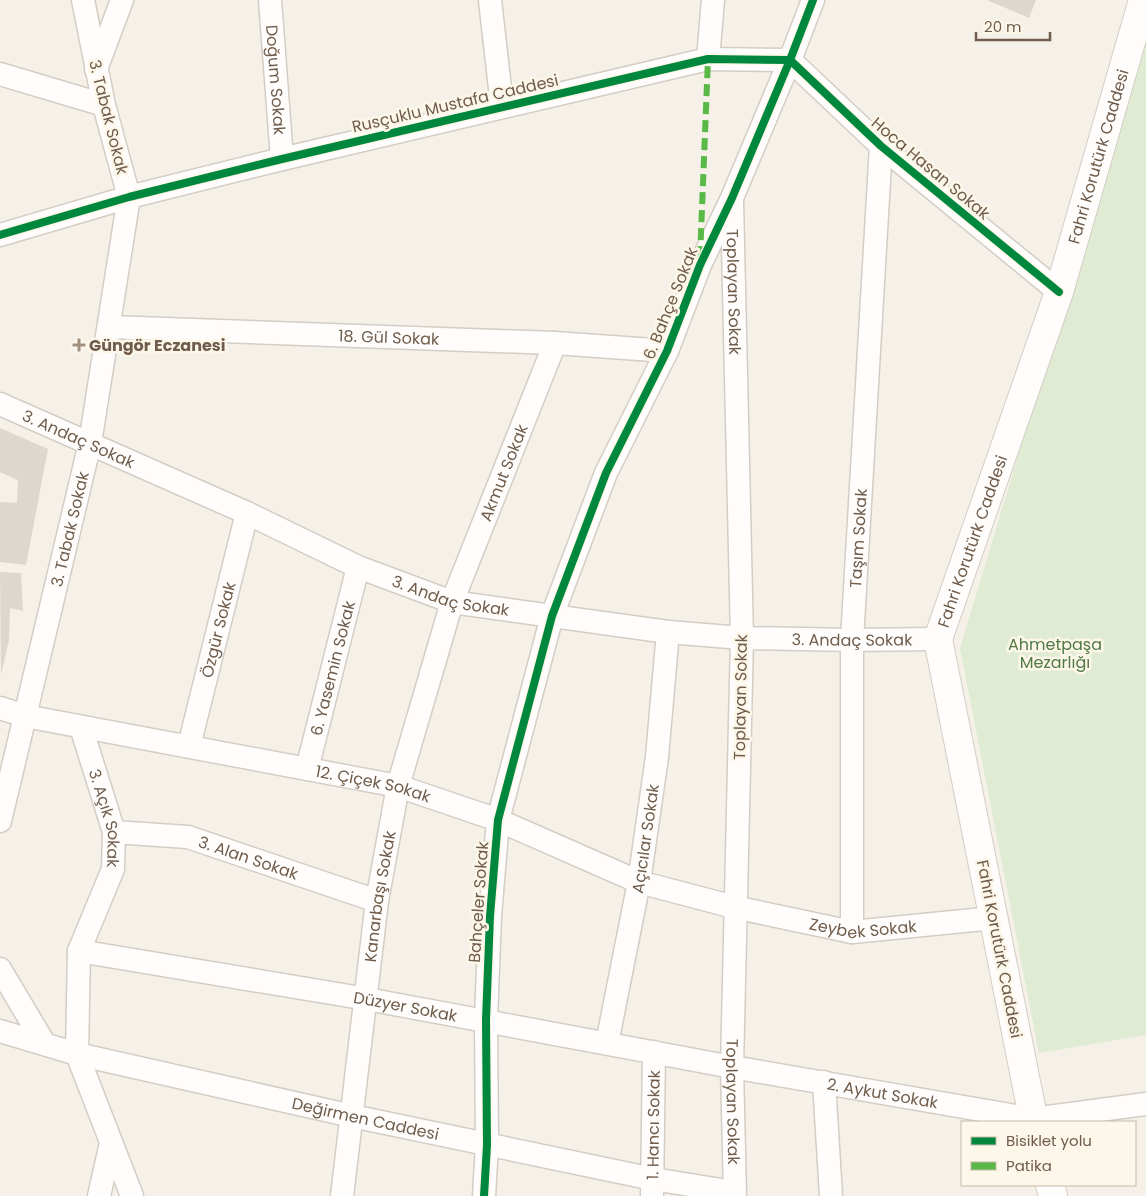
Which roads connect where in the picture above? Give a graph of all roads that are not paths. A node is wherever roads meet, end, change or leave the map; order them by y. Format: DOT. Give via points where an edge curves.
graph roads {
  1 [pos="83,0"];
  2 [pos="122,0"];
  3 [pos="270,0"];
  4 [pos="490,0"];
  5 [pos="713,0"];
  6 [pos="812,0"];
  7 [pos="1143,0"];
  8 [pos="708,59"];
  9 [pos="790,60"];
  10 [pos="96,70"];
  11 [pos="0,74"];
  12 [pos="104,105"];
  13 [pos="502,106"];
  14 [pos="881,146"];
  15 [pos="282,159"];
  16 [pos="129,197"];
  17 [pos="732,198"];
  18 [pos="0,235"];
  19 [pos="1059,292"];
  20 [pos="109,327"];
  21 [pos="556,343"];
  22 [pos="668,351"];
  23 [pos="0,404"];
  24 [pos="90,443"];
  25 [pos="247,513"];
  26 [pos="358,567"];
  27 [pos="452,602"];
  28 [pos="552,616"];
  29 [pos="668,632"];
  30 [pos="742,638"];
  31 [pos="938,639"];
  32 [pos="852,640"];
  33 [pos="0,708"];
  34 [pos="25,716"];
  35 [pos="82,727"];
  36 [pos="189,746"];
  37 [pos="307,769"];
  38 [pos="398,786"];
  39 [pos="498,820"];
  40 [pos="0,821"];
  41 [pos="114,832"];
  42 [pos="639,882"];
  43 [pos="377,901"];
  44 [pos="734,907"];
  45 [pos="994,918"];
  46 [pos="852,932"];
  47 [pos="79,951"];
  48 [pos="0,970"];
  49 [pos="367,999"];
  50 [pos="486,1020"];
  51 [pos="0,1031"];
  52 [pos="44,1043"];
  53 [pos="607,1044"];
  54 [pos="654,1052"];
  55 [pos="77,1054"];
  56 [pos="732,1067"];
  57 [pos="824,1082"];
  58 [pos="1146,1104"];
  59 [pos="352,1116"];
  60 [pos="1034,1121"];
  61 [pos="111,1143"];
  62 [pos="487,1145"];
  63 [pos="653,1188"];
  64 [pos="734,1194"];
  65 [pos="99,1196"];
  66 [pos="132,1196"];
  67 [pos="342,1196"];
  68 [pos="484,1196"];
  69 [pos="831,1196"];
  1 -- 10 [label="street, 3. Tabak Sokak"];
  2 -- 10 [label="street"];
  3 -- 15 [label="street, Doğum Sokak"];
  4 -- 13 [label="street"];
  5 -- 8 [label="street"];
  6 -- 9 [label="street, 6. Bahçe Sokak"];
  7 -- 19 [label="street, Fahri Korutürk Caddesi"];
  8 -- 9 [label="street, Rusçuklu Mustafa Caddesi"];
  8 -- 13 [label="street, Rusçuklu Mustafa Caddesi"];
  9 -- 14 [label="street, Hoca Hasan Sokak"];
  9 -- 17 [label="street, 6. Bahçe Sokak"];
  10 -- 12 [label="street, 3. Tabak Sokak"];
  11 -- 12 [label="street"];
  12 -- 16 [label="street, 3. Tabak Sokak"];
  13 -- 15 [label="street, Rusçuklu Mustafa Caddesi"];
  14 -- 19 [label="street, Hoca Hasan Sokak"];
  14 -- 32 [label="street, Taşım Sokak"];
  15 -- 16 [label="street, Rusçuklu Mustafa Caddesi"];
  16 -- 18 [label="street, Rusçuklu Mustafa Caddesi"];
  16 -- 20 [label="street, 3. Tabak Sokak"];
  17 -- 22 [label="street, 6. Bahçe Sokak" via="700,265"];
  17 -- 30 [label="street, Toplayan Sokak"];
  19 -- 31 [label="street, Fahri Korutürk Caddesi"];
  20 -- 21 [label="street, 18. Gül Sokak"];
  20 -- 24 [label="street, 3. Tabak Sokak"];
  21 -- 22 [label="street, 18. Gül Sokak"];
  21 -- 27 [label="street, Akmut Sokak"];
  22 -- 28 [label="street, 6. Bahçe Sokak" via="606,473"];
  23 -- 24 [label="street, 3. Andaç Sokak"];
  24 -- 25 [label="street, 3. Andaç Sokak"];
  24 -- 34 [label="street, 3. Tabak Sokak"];
  25 -- 26 [label="street, 3. Andaç Sokak"];
  25 -- 36 [label="street, Özgür Sokak"];
  26 -- 27 [label="street, 3. Andaç Sokak"];
  26 -- 37 [label="street, 6. Yasemin Sokak"];
  27 -- 28 [label="street, 3. Andaç Sokak"];
  27 -- 38 [label="street, Kanarbaşı Sokak"];
  28 -- 29 [label="street, 3. Andaç Sokak"];
  28 -- 39 [label="street, Bahçeler Sokak"];
  29 -- 30 [label="street, 3. Andaç Sokak"];
  29 -- 42 [label="street, Açıcılar Sokak" via="657,757"];
  30 -- 32 [label="street, 3. Andaç Sokak"];
  30 -- 44 [label="street, Toplayan Sokak"];
  31 -- 32 [label="street, 3. Andaç Sokak"];
  31 -- 45 [label="street, Fahri Korutürk Caddesi"];
  32 -- 46 [label="street, Taşım Sokak"];
  33 -- 34 [label="street, 12. Çiçek Sokak"];
  34 -- 35 [label="street, 12. Çiçek Sokak"];
  34 -- 40 [label="street, 3. Tabak Sokak"];
  35 -- 36 [label="street, 12. Çiçek Sokak"];
  35 -- 41 [label="street, 3. Açık Sokak"];
  36 -- 37 [label="street, 12. Çiçek Sokak"];
  37 -- 38 [label="street, 12. Çiçek Sokak"];
  38 -- 39 [label="street, 12. Çiçek Sokak"];
  38 -- 43 [label="street, Kanarbaşı Sokak"];
  39 -- 42 [label="street, 12. Çiçek Sokak"];
  39 -- 50 [label="street, Bahçeler Sokak"];
  41 -- 43 [label="street, 3. Alan Sokak" via="188,837"];
  41 -- 47 [label="street, 3. Açık Sokak" via="113,869"];
  42 -- 44 [label="street, 12. Çiçek Sokak"];
  42 -- 53 [label="street, Açıcılar Sokak"];
  43 -- 49 [label="street, Kanarbaşı Sokak"];
  44 -- 46 [label="street, Zeybek Sokak"];
  44 -- 56 [label="street, Toplayan Sokak"];
  45 -- 46 [label="street, Zeybek Sokak"];
  45 -- 60 [label="street, Fahri Korutürk Caddesi"];
  47 -- 49 [label="street, Düzyer Sokak"];
  47 -- 55 [label="street, 3. Açık Sokak"];
  48 -- 52 [label="street"];
  49 -- 50 [label="street, Düzyer Sokak"];
  49 -- 59 [label="street, Kanarbaşı Sokak"];
  50 -- 53 [label="street, Düzyer Sokak"];
  50 -- 62 [label="street, Bahçeler Sokak"];
  51 -- 52 [label="street, Değirmen Caddesi"];
  52 -- 55 [label="street, Değirmen Caddesi"];
  53 -- 54 [label="street, Düzyer Sokak"];
  54 -- 56 [label="street, Düzyer Sokak"];
  54 -- 63 [label="street, 1. Hancı Sokak"];
  55 -- 59 [label="street, Değirmen Caddesi"];
  55 -- 61 [label="street"];
  56 -- 57 [label="street, 2. Aykut Sokak"];
  56 -- 64 [label="street, Toplayan Sokak"];
  57 -- 60 [label="street, 2. Aykut Sokak"];
  57 -- 69 [label="street"];
  58 -- 60 [label="street, 2. Aykut Sokak"];
  59 -- 62 [label="street, Değirmen Caddesi"];
  59 -- 67 [label="street, Kanarbaşı Sokak"];
  61 -- 65 [label="street"];
  61 -- 66 [label="street"];
  62 -- 63 [label="street, Değirmen Caddesi"];
  62 -- 68 [label="street, Bahçeler Sokak"];
  63 -- 64 [label="street, Değirmen Caddesi"];
}
